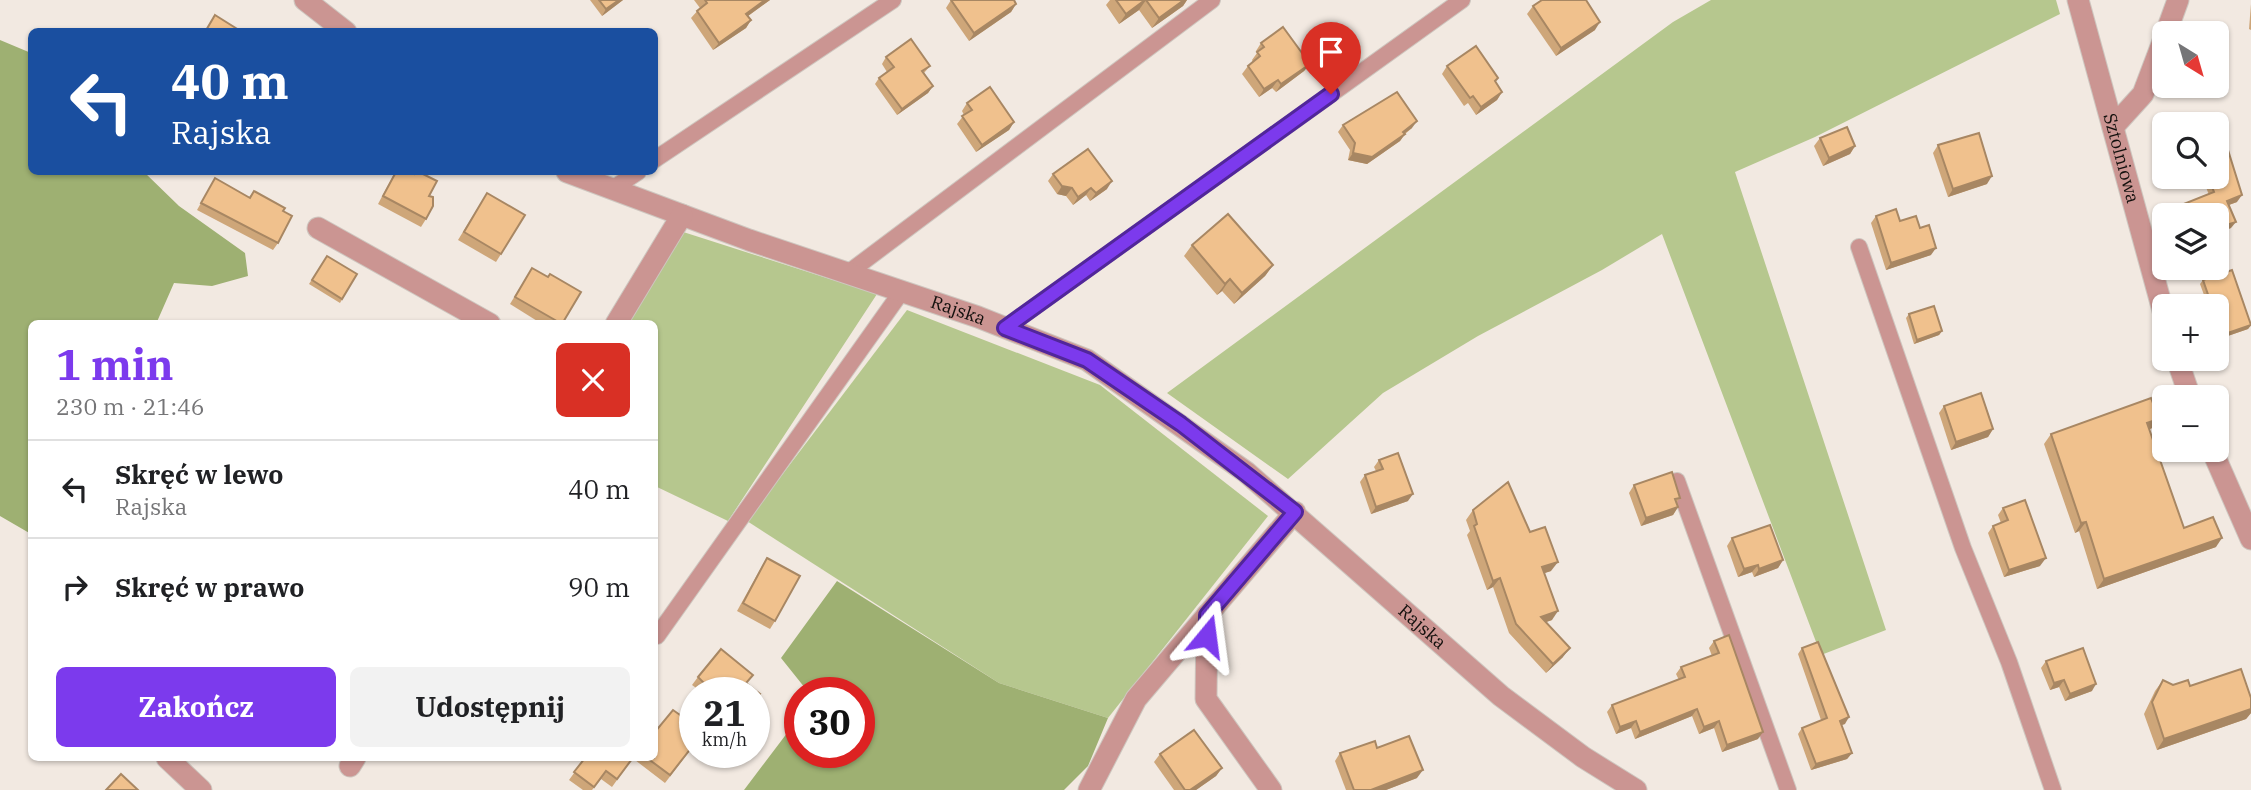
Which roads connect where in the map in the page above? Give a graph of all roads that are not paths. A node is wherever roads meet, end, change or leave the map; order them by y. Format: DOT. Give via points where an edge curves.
graph roads {
  1 [pos="304,0"];
  2 [pos="893,0"];
  3 [pos="1212,0"];
  4 [pos="1462,0"];
  5 [pos="2078,0"];
  6 [pos="2178,0"];
  7 [pos="2170,21"];
  8 [pos="341,28"];
  9 [pos="2152,70"];
  10 [pos="2113,127"];
  11 [pos="658,157"];
  12 [pos="574,175"];
  13 [pos="633,175"];
  14 [pos="612,189"];
  15 [pos="682,215"];
  16 [pos="318,228"];
  17 [pos="1858,247"];
  18 [pos="848,273"];
  19 [pos="902,291"];
  20 [pos="2158,294"];
  21 [pos="483,320"];
  22 [pos="618,320"];
  23 [pos="1005,328"];
  24 [pos="2217,462"];
  25 [pos="1677,481"];
  26 [pos="1295,512"];
  27 [pos="2251,540"];
  28 [pos="1207,615"];
  29 [pos="658,635"];
  30 [pos="170,761"];
  31 [pos="201,790"];
  32 [pos="1089,790"];
  33 [pos="1270,790"];
  34 [pos="1636,790"];
  35 [pos="1788,790"];
  36 [pos="2053,790"];
  1 -- 8 [label="street"];
  2 -- 11 [label="lane"];
  3 -- 18 [label="lane"];
  4 -- 23 [label="lane"];
  5 -- 10 [label="street, Sztolniowa"];
  6 -- 7 [label="street"];
  9 -- 10 [label="street" via="2143,94"];
  10 -- 20 [label="street, Sztolniowa"];
  12 -- 14 [label="street, Rajska"];
  13 -- 14 [label="lane"];
  14 -- 15 [label="street, Rajska"];
  15 -- 18 [label="street, Rajska"];
  15 -- 22 [label="street"];
  16 -- 21 [label="street"];
  17 -- 36 [label="lane"];
  18 -- 19 [label="street, Rajska"];
  19 -- 23 [label="street, Rajska"];
  19 -- 29 [label="lane"];
  23 -- 26 [label="street, Rajska" via="1087,360 1181,424"];
  24 -- 27 [label="street"];
  25 -- 35 [label="lane"];
  26 -- 28 [label="street"];
  26 -- 34 [label="street, Rajska" via="1501,696"];
  28 -- 32 [label="street" via="1136,699"];
  28 -- 33 [label="street" via="1206,699"];
  30 -- 31 [label="street"];
}
